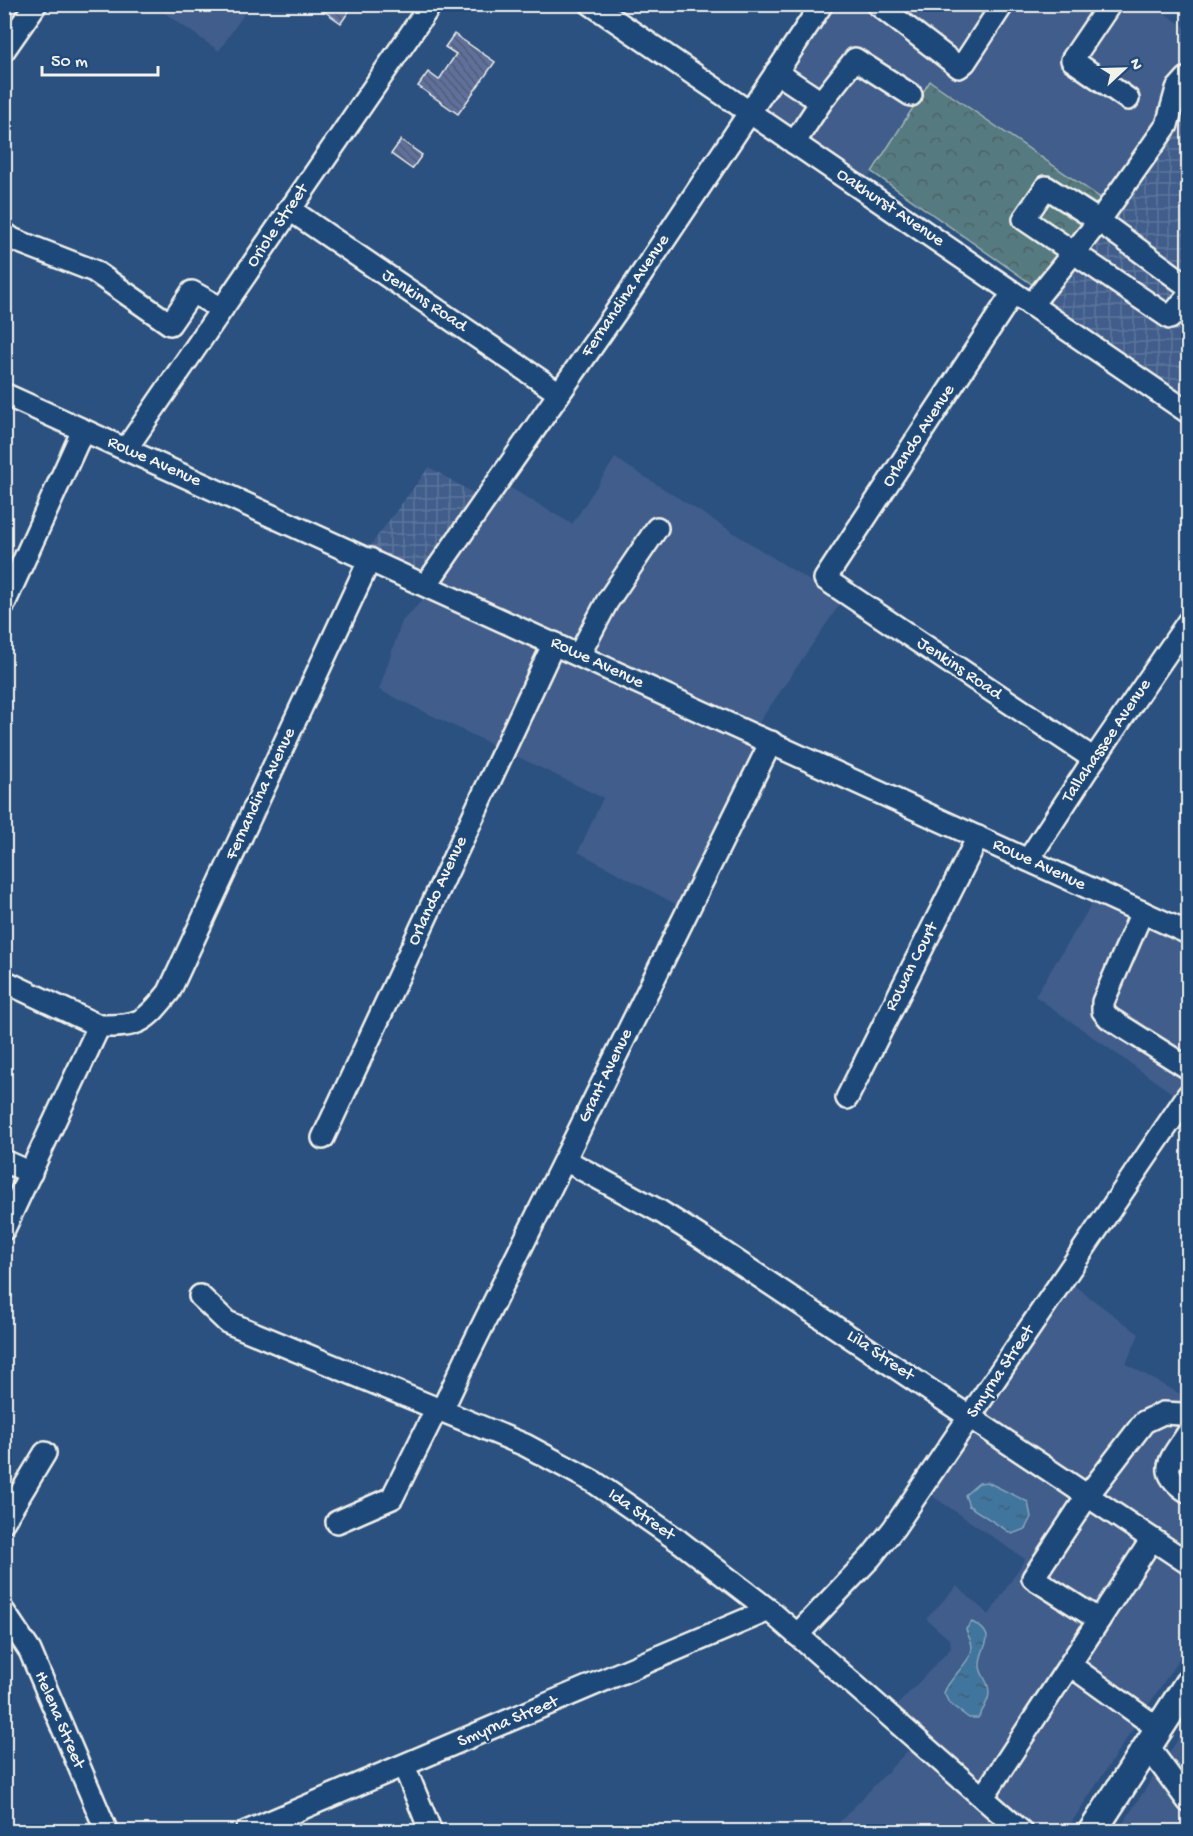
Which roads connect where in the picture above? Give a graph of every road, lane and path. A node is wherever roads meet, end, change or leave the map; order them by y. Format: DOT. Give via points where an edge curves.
graph roads {
  1 [pos="36,4"];
  2 [pos="430,4"];
  3 [pos="591,4"];
  4 [pos="822,4"];
  5 [pos="877,4"];
  6 [pos="1003,4"];
  7 [pos="1110,4"];
  8 [pos="4,50"];
  9 [pos="776,72"];
  10 [pos="1188,78"];
  11 [pos="911,95"];
  12 [pos="1128,99"];
  13 [pos="820,102"];
  14 [pos="748,112"];
  15 [pos="794,143"];
  16 [pos="290,209"];
  17 [pos="1099,221"];
  18 [pos="9,241"];
  19 [pos="1074,252"];
  20 [pos="1188,286"];
  21 [pos="1013,293"];
  22 [pos="1188,296"];
  23 [pos="1031,305"];
  24 [pos="222,309"];
  25 [pos="559,393"];
  26 [pos="4,394"];
  27 [pos="1188,412"];
  28 [pos="83,430"];
  29 [pos="126,449"];
  30 [pos="657,528"];
  31 [pos="370,559"];
  32 [pos="825,579"];
  33 [pos="426,585"];
  34 [pos="4,604"];
  35 [pos="1188,622"];
  36 [pos="554,643"];
  37 [pos="579,655"];
  38 [pos="771,742"];
  39 [pos="1094,759"];
  40 [pos="978,837"];
  41 [pos="1028,861"];
  42 [pos="1142,912"];
  43 [pos="1188,933"];
  44 [pos="4,981"];
  45 [pos="99,1026"];
  46 [pos="1188,1068"];
  47 [pos="1188,1095"];
  48 [pos="847,1098"];
  49 [pos="322,1138"];
  50 [pos="565,1160"];
  51 [pos="4,1161"];
  52 [pos="31,1173"];
  53 [pos="4,1229"];
  54 [pos="200,1296"];
  55 [pos="440,1409"];
  56 [pos="970,1416"];
  57 [pos="1188,1419"];
  58 [pos="1188,1433"];
  59 [pos="45,1453"];
  60 [pos="1188,1492"];
  61 [pos="1088,1495"];
  62 [pos="4,1521"];
  63 [pos="337,1522"];
  64 [pos="1152,1539"];
  65 [pos="1188,1563"];
  66 [pos="769,1610"];
  67 [pos="4,1612"];
  68 [pos="1099,1620"];
  69 [pos="797,1635"];
  70 [pos="1070,1665"];
  71 [pos="1187,1688"];
  72 [pos="1153,1738"];
  73 [pos="404,1766"];
  74 [pos="983,1797"];
  75 [pos="1188,1801"];
  76 [pos="107,1832"];
  77 [pos="246,1832"];
  78 [pos="431,1832"];
  79 [pos="1022,1832"];
  80 [pos="1092,1832"];
  1 -- 8 [label="street"];
  2 -- 16 [label="street, Oriole Street"];
  3 -- 14 [label="street, Oakhurst Avenue"];
  4 -- 9 [label="street, Fernandina Avenue"];
  5 -- 6 [label="street" via="960,67"];
  7 -- 12 [label="street" via="1072,60"];
  9 -- 13 [label="street"];
  9 -- 14 [label="street, Fernandina Avenue"];
  10 -- 17 [label="street" via="1177,89 1167,125"];
  11 -- 13 [label="street" via="855,59"];
  13 -- 15 [label="street"];
  14 -- 15 [label="street, Oakhurst Avenue"];
  14 -- 25 [label="street, Fernandina Avenue"];
  15 -- 21 [label="street, Oakhurst Avenue"];
  16 -- 24 [label="street, Oriole Street"];
  16 -- 25 [label="street, Jenkins Road"];
  17 -- 19 [label="street"];
  17 -- 19 [label="street" via="1046,187 1024,219"];
  17 -- 20 [label="street"];
  18 -- 24 [label="street" via="94,271 170,324 192,292"];
  19 -- 22 [label="street" via="1170,318"];
  19 -- 23 [label="street"];
  21 -- 23 [label="street, Oakhurst Avenue"];
  21 -- 32 [label="street, Orlando Avenue"];
  23 -- 27 [label="street, Oakhurst Avenue"];
  24 -- 29 [label="street, Oriole Street"];
  25 -- 33 [label="street, Fernandina Avenue"];
  26 -- 28 [label="street, Rowe Avenue"];
  28 -- 29 [label="street, Rowe Avenue"];
  28 -- 34 [label="street"];
  29 -- 31 [label="street, Rowe Avenue"];
  30 -- 37 [label="street" via="608,602"];
  31 -- 33 [label="street, Rowe Avenue"];
  31 -- 45 [label="street, Fernandina Avenue" via="169,992 141,1022"];
  32 -- 39 [label="street, Jenkins Road"];
  33 -- 36 [label="street, Rowe Avenue"];
  35 -- 39 [label="street, Tallahassee Avenue"];
  36 -- 37 [label="street, Rowe Avenue"];
  36 -- 49 [label="street, Orlando Avenue"];
  37 -- 38 [label="street, Rowe Avenue"];
  38 -- 40 [label="street, Rowe Avenue"];
  38 -- 50 [label="street, Grant Avenue"];
  39 -- 41 [label="street, Tallahassee Avenue"];
  40 -- 41 [label="street, Rowe Avenue"];
  40 -- 48 [label="street, Rowan Court"];
  41 -- 42 [label="street, Rowe Avenue"];
  42 -- 43 [label="street, Rowe Avenue"];
  42 -- 46 [label="street" via="1103,1002 1103,1011"];
  44 -- 45 [label="street"];
  45 -- 52 [label="street"];
  47 -- 56 [label="street, Smyrna Street"];
  50 -- 55 [label="street, Grant Avenue"];
  50 -- 56 [label="street, Lila Street" via="661,1212"];
  51 -- 52 [label="street"];
  52 -- 53 [label="street"];
  54 -- 55 [label="street, Ida Street" via="227,1322"];
  55 -- 63 [label="street, Grant Avenue" via="392,1498"];
  55 -- 66 [label="street, Ida Street" via="525,1445 594,1482"];
  56 -- 61 [label="street, Lila Street"];
  56 -- 69 [label="street, Smyrna Street" via="894,1528"];
  57 -- 61 [label="street" via="1182,1414 1163,1413 1144,1422"];
  58 -- 60 [label="street" via="1169,1470 1174,1483"];
  59 -- 62 [label="street"];
  61 -- 64 [label="street, Lila Street"];
  61 -- 68 [label="street" via="1033,1578"];
  64 -- 65 [label="street, Lila Street"];
  64 -- 68 [label="street"];
  66 -- 69 [label="street, Ida Street"];
  66 -- 73 [label="street, Smyrna Street"];
  67 -- 76 [label="street, Helena Street" via="30,1651"];
  68 -- 70 [label="street"];
  69 -- 74 [label="street, Ida Street"];
  70 -- 72 [label="street"];
  70 -- 74 [label="street"];
  71 -- 72 [label="main road"];
  72 -- 75 [label="street"];
  72 -- 80 [label="main road"];
  73 -- 77 [label="street, Smyrna Street"];
  73 -- 78 [label="street"];
  74 -- 79 [label="street, Ida Street"];
}
